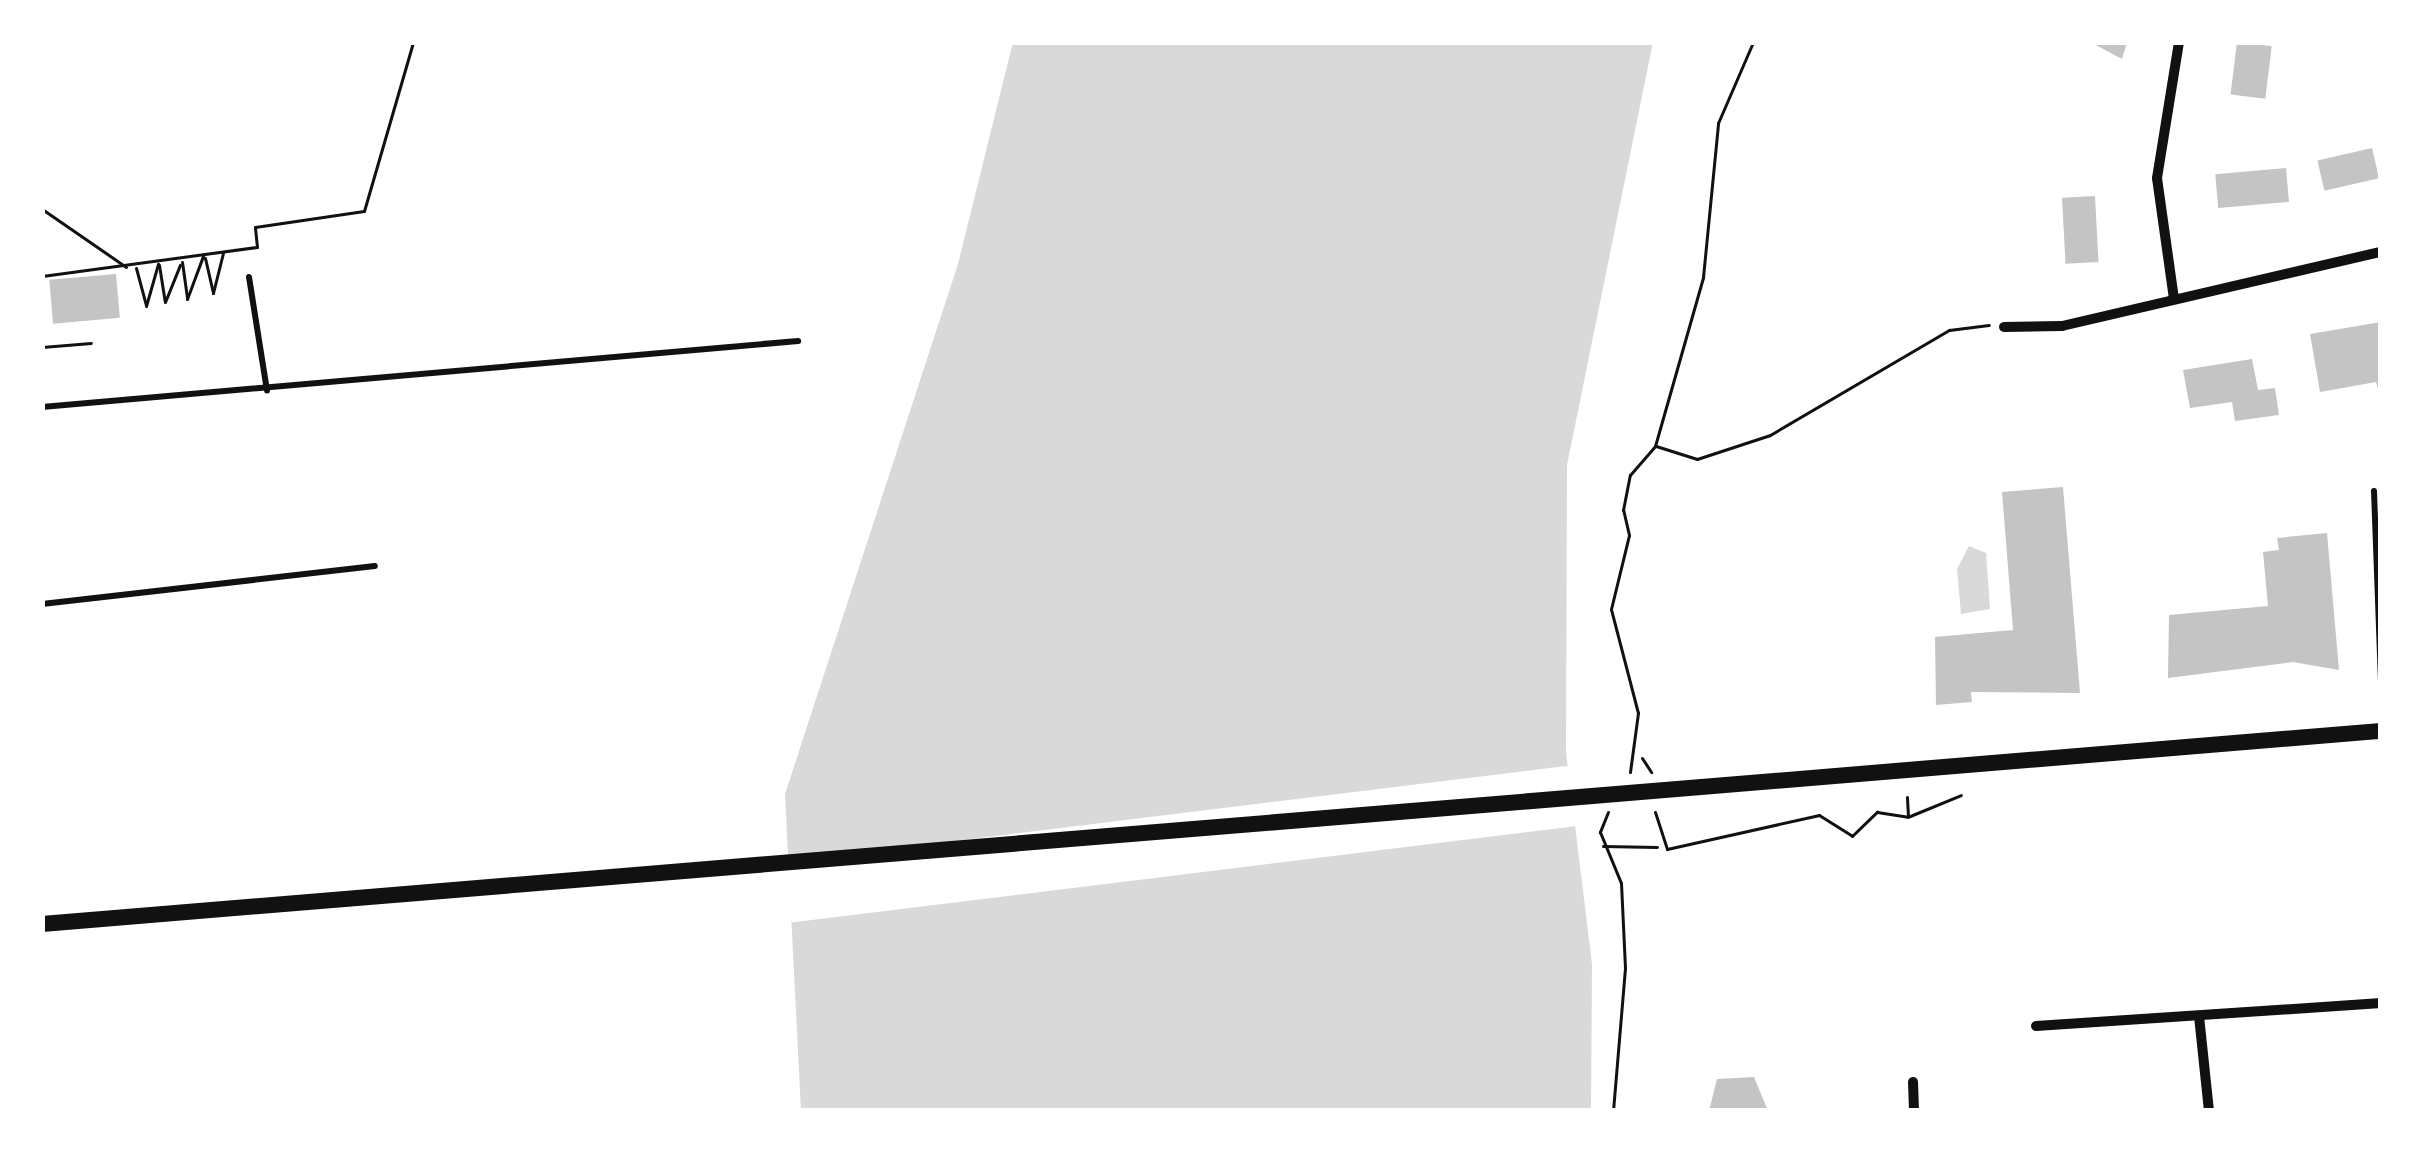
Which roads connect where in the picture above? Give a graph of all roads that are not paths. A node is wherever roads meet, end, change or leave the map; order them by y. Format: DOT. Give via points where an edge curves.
graph roads {
  1 [pos="2179,42"];
  2 [pos="2381,252"];
  3 [pos="248,277"];
  4 [pos="2174,299"];
  5 [pos="2004,327"];
  6 [pos="798,341"];
  7 [pos="267,391"];
  8 [pos="42,407"];
  9 [pos="2374,491"];
  10 [pos="375,566"];
  11 [pos="42,604"];
  12 [pos="2381,683"];
  13 [pos="2381,731"];
  14 [pos="42,924"];
  15 [pos="2381,1003"];
  16 [pos="2199,1016"];
  17 [pos="2036,1026"];
  18 [pos="1912,1082"];
  19 [pos="1914,1111"];
  20 [pos="2210,1111"];
  1 -- 4 [label="street" via="2157,178"];
  2 -- 4 [label="street"];
  3 -- 7 [label="lane"];
  4 -- 5 [label="street" via="2062,326"];
  6 -- 7 [label="lane"];
  7 -- 8 [label="lane"];
  9 -- 12 [label="lane"];
  10 -- 11 [label="lane"];
  13 -- 14 [label="main road"];
  15 -- 16 [label="street"];
  16 -- 17 [label="street"];
  16 -- 20 [label="street"];
  18 -- 19 [label="street"];
}
